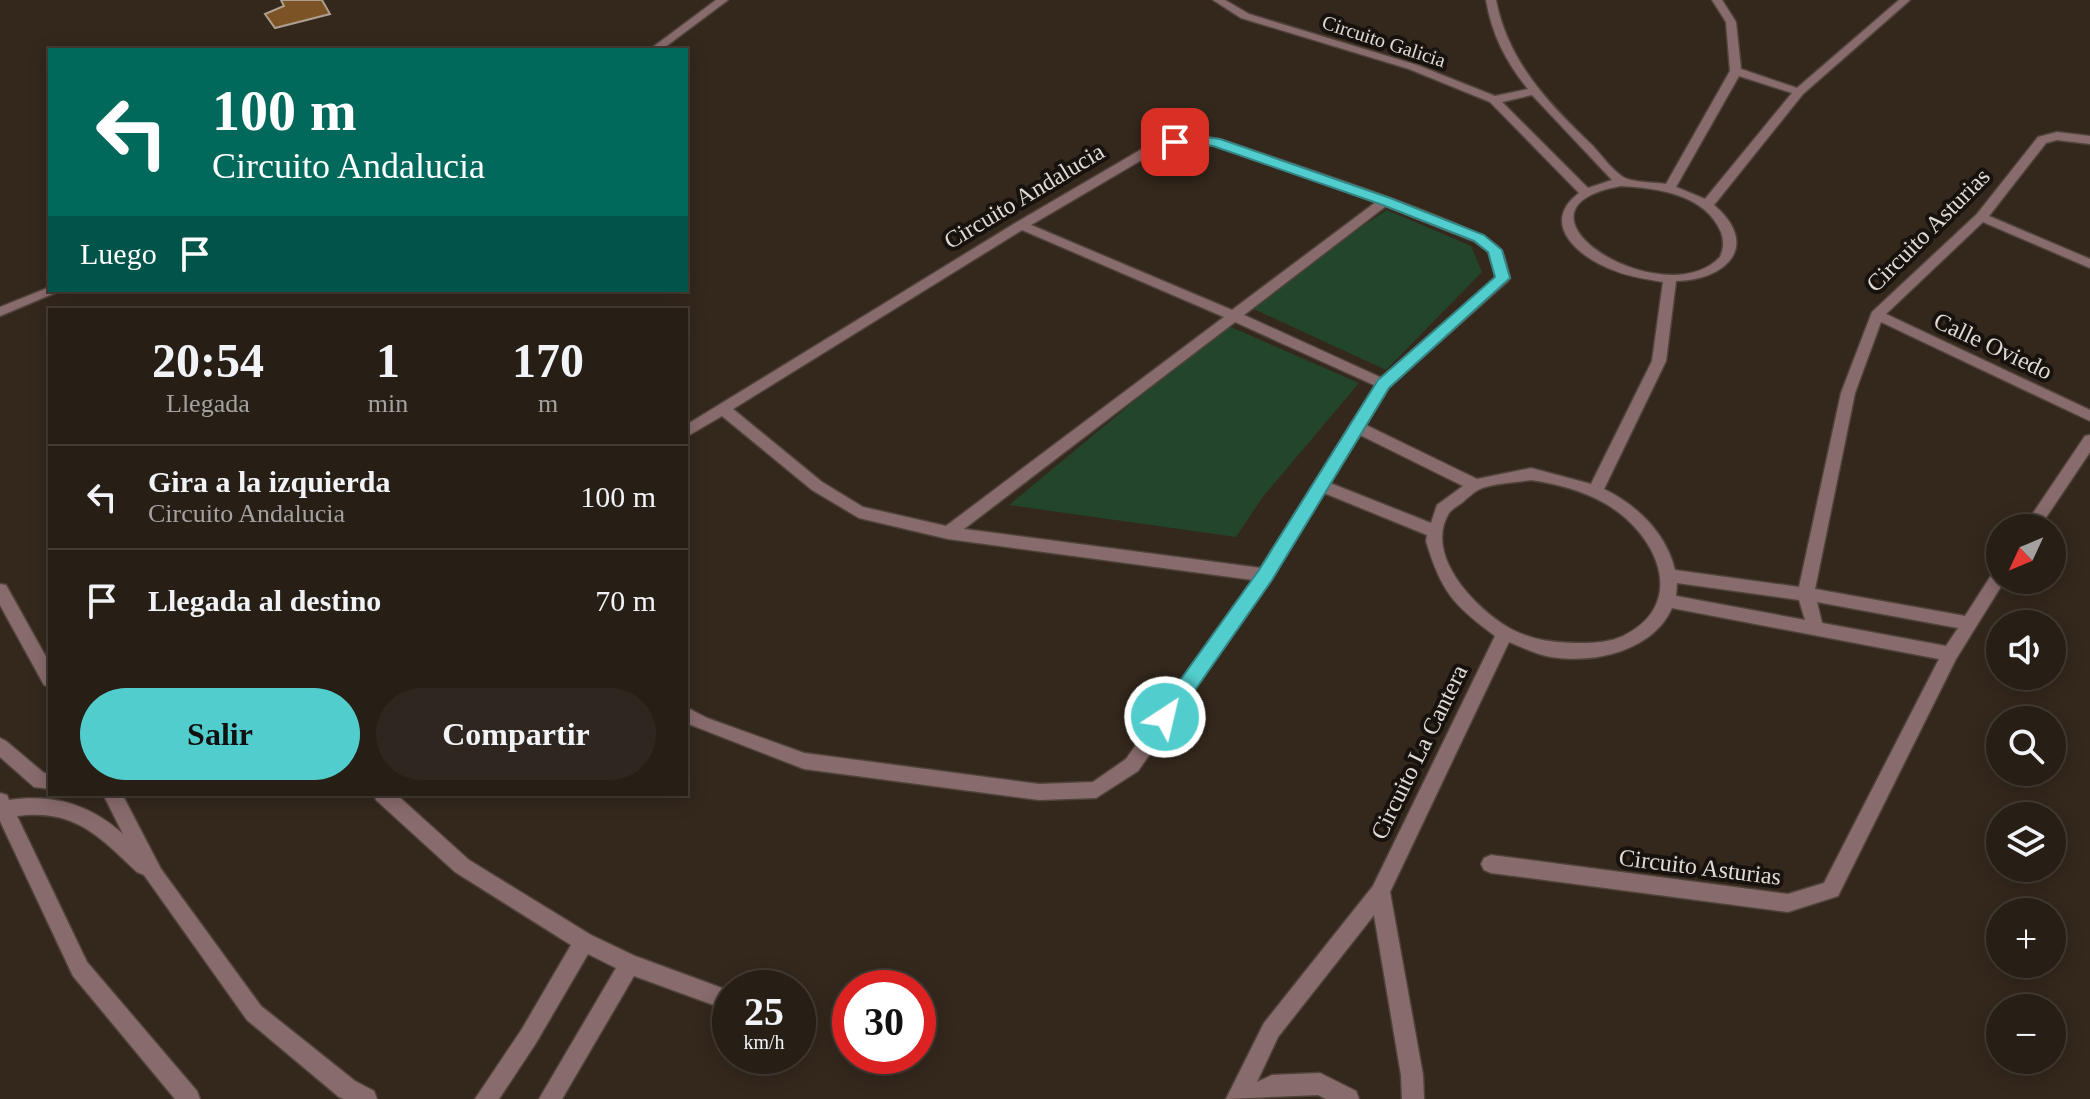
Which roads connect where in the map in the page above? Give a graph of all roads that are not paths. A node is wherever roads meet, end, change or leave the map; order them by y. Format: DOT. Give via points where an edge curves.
graph roads {
  1 [pos="723,0"];
  2 [pos="1218,0"];
  3 [pos="1491,0"];
  4 [pos="1717,0"];
  5 [pos="1905,0"];
  6 [pos="657,48"];
  7 [pos="1736,71"];
  8 [pos="1536,91"];
  9 [pos="1799,92"];
  10 [pos="1494,100"];
  11 [pos="2090,140"];
  12 [pos="1621,182"];
  13 [pos="1669,189"];
  14 [pos="1585,192"];
  15 [pos="1385,201"];
  16 [pos="1706,206"];
  17 [pos="1981,217"];
  18 [pos="1021,225"];
  19 [pos="2090,264"];
  20 [pos="1670,278"];
  21 [pos="50,292"];
  22 [pos="0,312"];
  23 [pos="1877,315"];
  24 [pos="1234,316"];
  25 [pos="1384,384"];
  26 [pos="722,408"];
  27 [pos="2090,416"];
  28 [pos="1357,427"];
  29 [pos="688,431"];
  30 [pos="2090,440"];
  31 [pos="1473,484"];
  32 [pos="1321,485"];
  33 [pos="1595,491"];
  34 [pos="2040,514"];
  35 [pos="1434,531"];
  36 [pos="948,533"];
  37 [pos="1265,575"];
  38 [pos="1670,576"];
  39 [pos="0,590"];
  40 [pos="1806,594"];
  41 [pos="1987,594"];
  42 [pos="1669,601"];
  43 [pos="1968,623"];
  44 [pos="1815,627"];
  45 [pos="1505,633"];
  46 [pos="1950,654"];
  47 [pos="48,676"];
  48 [pos="688,715"];
  49 [pos="0,746"];
  50 [pos="48,781"];
  51 [pos="113,796"];
  52 [pos="385,796"];
  53 [pos="2,805"];
  54 [pos="1491,864"];
  55 [pos="154,875"];
  56 [pos="1380,892"];
  57 [pos="584,942"];
  58 [pos="630,964"];
  59 [pos="712,994"];
  60 [pos="189,1099"];
  61 [pos="366,1099"];
  62 [pos="486,1099"];
  63 [pos="550,1099"];
  64 [pos="1239,1099"];
  65 [pos="1348,1099"];
  66 [pos="1413,1099"];
  1 -- 6 [label="street"];
  2 -- 10 [label="street, Circuito Galicia" via="1245,16 1413,67"];
  3 -- 8 [label="street" via="1502,45"];
  4 -- 7 [label="street" via="1731,22"];
  5 -- 9 [label="street"];
  7 -- 9 [label="street"];
  7 -- 13 [label="street"];
  8 -- 10 [label="street"];
  8 -- 12 [label="street"];
  9 -- 16 [label="street"];
  10 -- 14 [label="street, Circuito Galicia"];
  11 -- 17 [label="street, Circuito Asturias" via="2042,140"];
  12 -- 13 [label="street"];
  12 -- 14 [label="street"];
  13 -- 16 [label="street"];
  14 -- 20 [label="street" via="1568,216 1569,231 1580,246 1619,268"];
  15 -- 18 [label="street, Circuito Andalucia" via="1215,142 1191,139 1158,145"];
  15 -- 24 [label="street"];
  15 -- 25 [label="street, Circuito Andalucia" via="1479,238 1495,250 1503,278"];
  16 -- 20 [label="street" via="1727,230 1729,254 1708,272"];
  17 -- 19 [label="street"];
  17 -- 23 [label="street, Circuito Asturias"];
  18 -- 24 [label="street"];
  18 -- 26 [label="street, Circuito Andalucia"];
  20 -- 33 [label="street" via="1659,361"];
  21 -- 22 [label="street"];
  23 -- 27 [label="street, Calle Oviedo"];
  23 -- 40 [label="street, Circuito Asturias" via="1848,393"];
  24 -- 25 [label="street"];
  24 -- 36 [label="street"];
  25 -- 28 [label="street, Circuito Andalucia"];
  26 -- 29 [label="street, Circuito Andalucia"];
  26 -- 36 [label="street" via="817,486 859,512"];
  28 -- 31 [label="street"];
  28 -- 32 [label="street, Circuito Andalucia"];
  30 -- 34 [label="street"];
  31 -- 33 [label="street" via="1531,474"];
  31 -- 35 [label="street" via="1440,512"];
  32 -- 35 [label="street"];
  32 -- 37 [label="street, Circuito Andalucia"];
  33 -- 38 [label="street" via="1635,517 1662,551"];
  35 -- 45 [label="street" via="1433,552 1456,597"];
  36 -- 37 [label="street"];
  37 -- 48 [label="street, Circuito Andalucia" via="1132,765 1096,790 1039,792 804,761"];
  38 -- 40 [label="street"];
  38 -- 42 [label="street"];
  39 -- 47 [label="street"];
  40 -- 43 [label="street"];
  40 -- 44 [label="street, Circuito Asturias"];
  41 -- 43 [label="street, Circuito Asturias"];
  42 -- 44 [label="street"];
  42 -- 45 [label="street" via="1643,635 1621,646 1565,651"];
  43 -- 46 [label="street, Circuito Asturias"];
  44 -- 46 [label="street"];
  45 -- 56 [label="street, Circuito La Cantera"];
  46 -- 54 [label="street, Circuito Asturias" via="1831,890 1788,903"];
  49 -- 50 [label="street" via="40,781"];
  51 -- 55 [label="street"];
  52 -- 57 [label="street" via="462,866"];
  53 -- 55 [label="street" via="67,807 113,837"];
  53 -- 60 [label="street" via="80,969"];
  55 -- 61 [label="street" via="254,1013"];
  56 -- 64 [label="street, Circuito La Cantera" via="1271,1030"];
  56 -- 66 [label="street"];
  57 -- 58 [label="street"];
  57 -- 62 [label="street"];
  58 -- 59 [label="street"];
  58 -- 63 [label="street"];
  64 -- 65 [label="street" via="1272,1086 1320,1084"];
}
